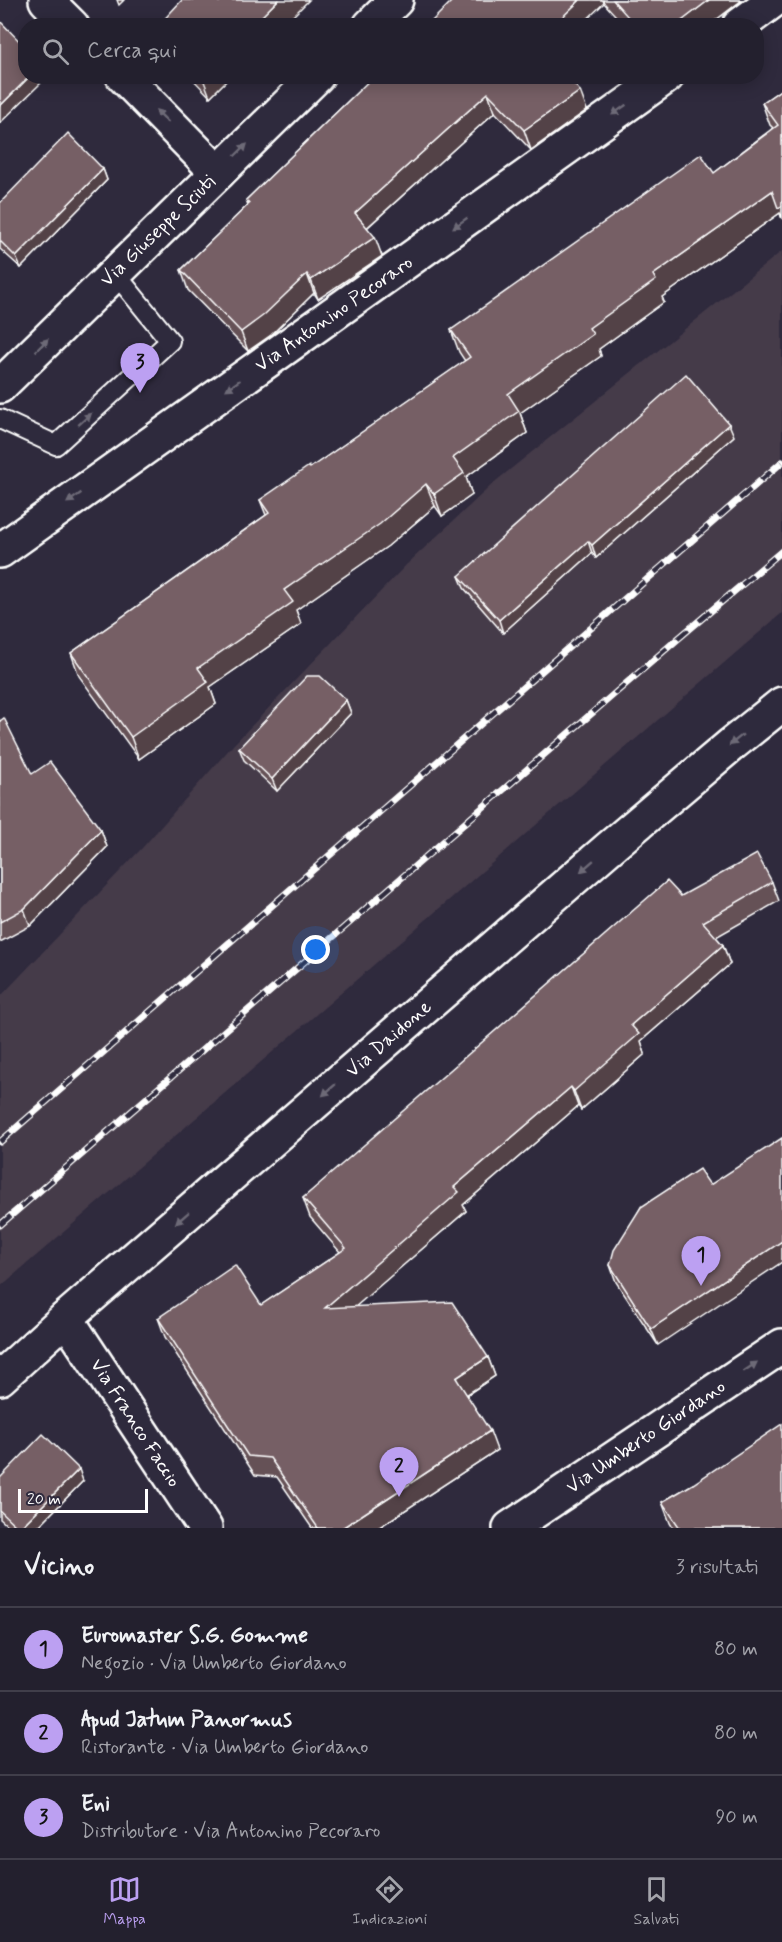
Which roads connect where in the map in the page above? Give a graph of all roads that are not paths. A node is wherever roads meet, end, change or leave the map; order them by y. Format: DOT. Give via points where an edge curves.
graph roads {
  1 [pos="46,0"];
  2 [pos="396,0"];
  3 [pos="774,0"];
  4 [pos="64,18"];
  5 [pos="378,18"];
  6 [pos="750,18"];
  7 [pos="131,84"];
  8 [pos="309,84"];
  9 [pos="656,84"];
  10 [pos="218,173"];
  11 [pos="115,273"];
  12 [pos="0,386"];
  13 [pos="0,419"];
  14 [pos="0,551"];
  15 [pos="782,704"];
  16 [pos="66,1318"];
  17 [pos="782,1346"];
  18 [pos="0,1378"];
  19 [pos="550,1517"];
  20 [pos="205,1528"];
  21 [pos="510,1528"];
  1 -- 4 [label="street"];
  2 -- 5 [label="street"];
  3 -- 6 [label="street"];
  10 -- 7 [label="street, one-way"];
  10 -- 8 [label="street, Via Giuseppe Sciuti, one-way"];
  9 -- 14 [label="street, Via Antonino Pecoraro, one-way"];
  10 -- 11 [label="street, Via Giuseppe Sciuti"];
  12 -- 11 [label="street, Via Giuseppe Sciuti, one-way"];
  13 -- 11 [label="lane, one-way" via="56,445 170,341"];
  15 -- 16 [label="street, Via Daidone, one-way" via="609,848"];
  16 -- 18 [label="street, Via Daidone"];
  16 -- 20 [label="street, Via Franco Faccio"];
  19 -- 17 [label="street, Via Umberto Giordano, one-way"];
  19 -- 21 [label="street, Via Umberto Giordano"];
}
